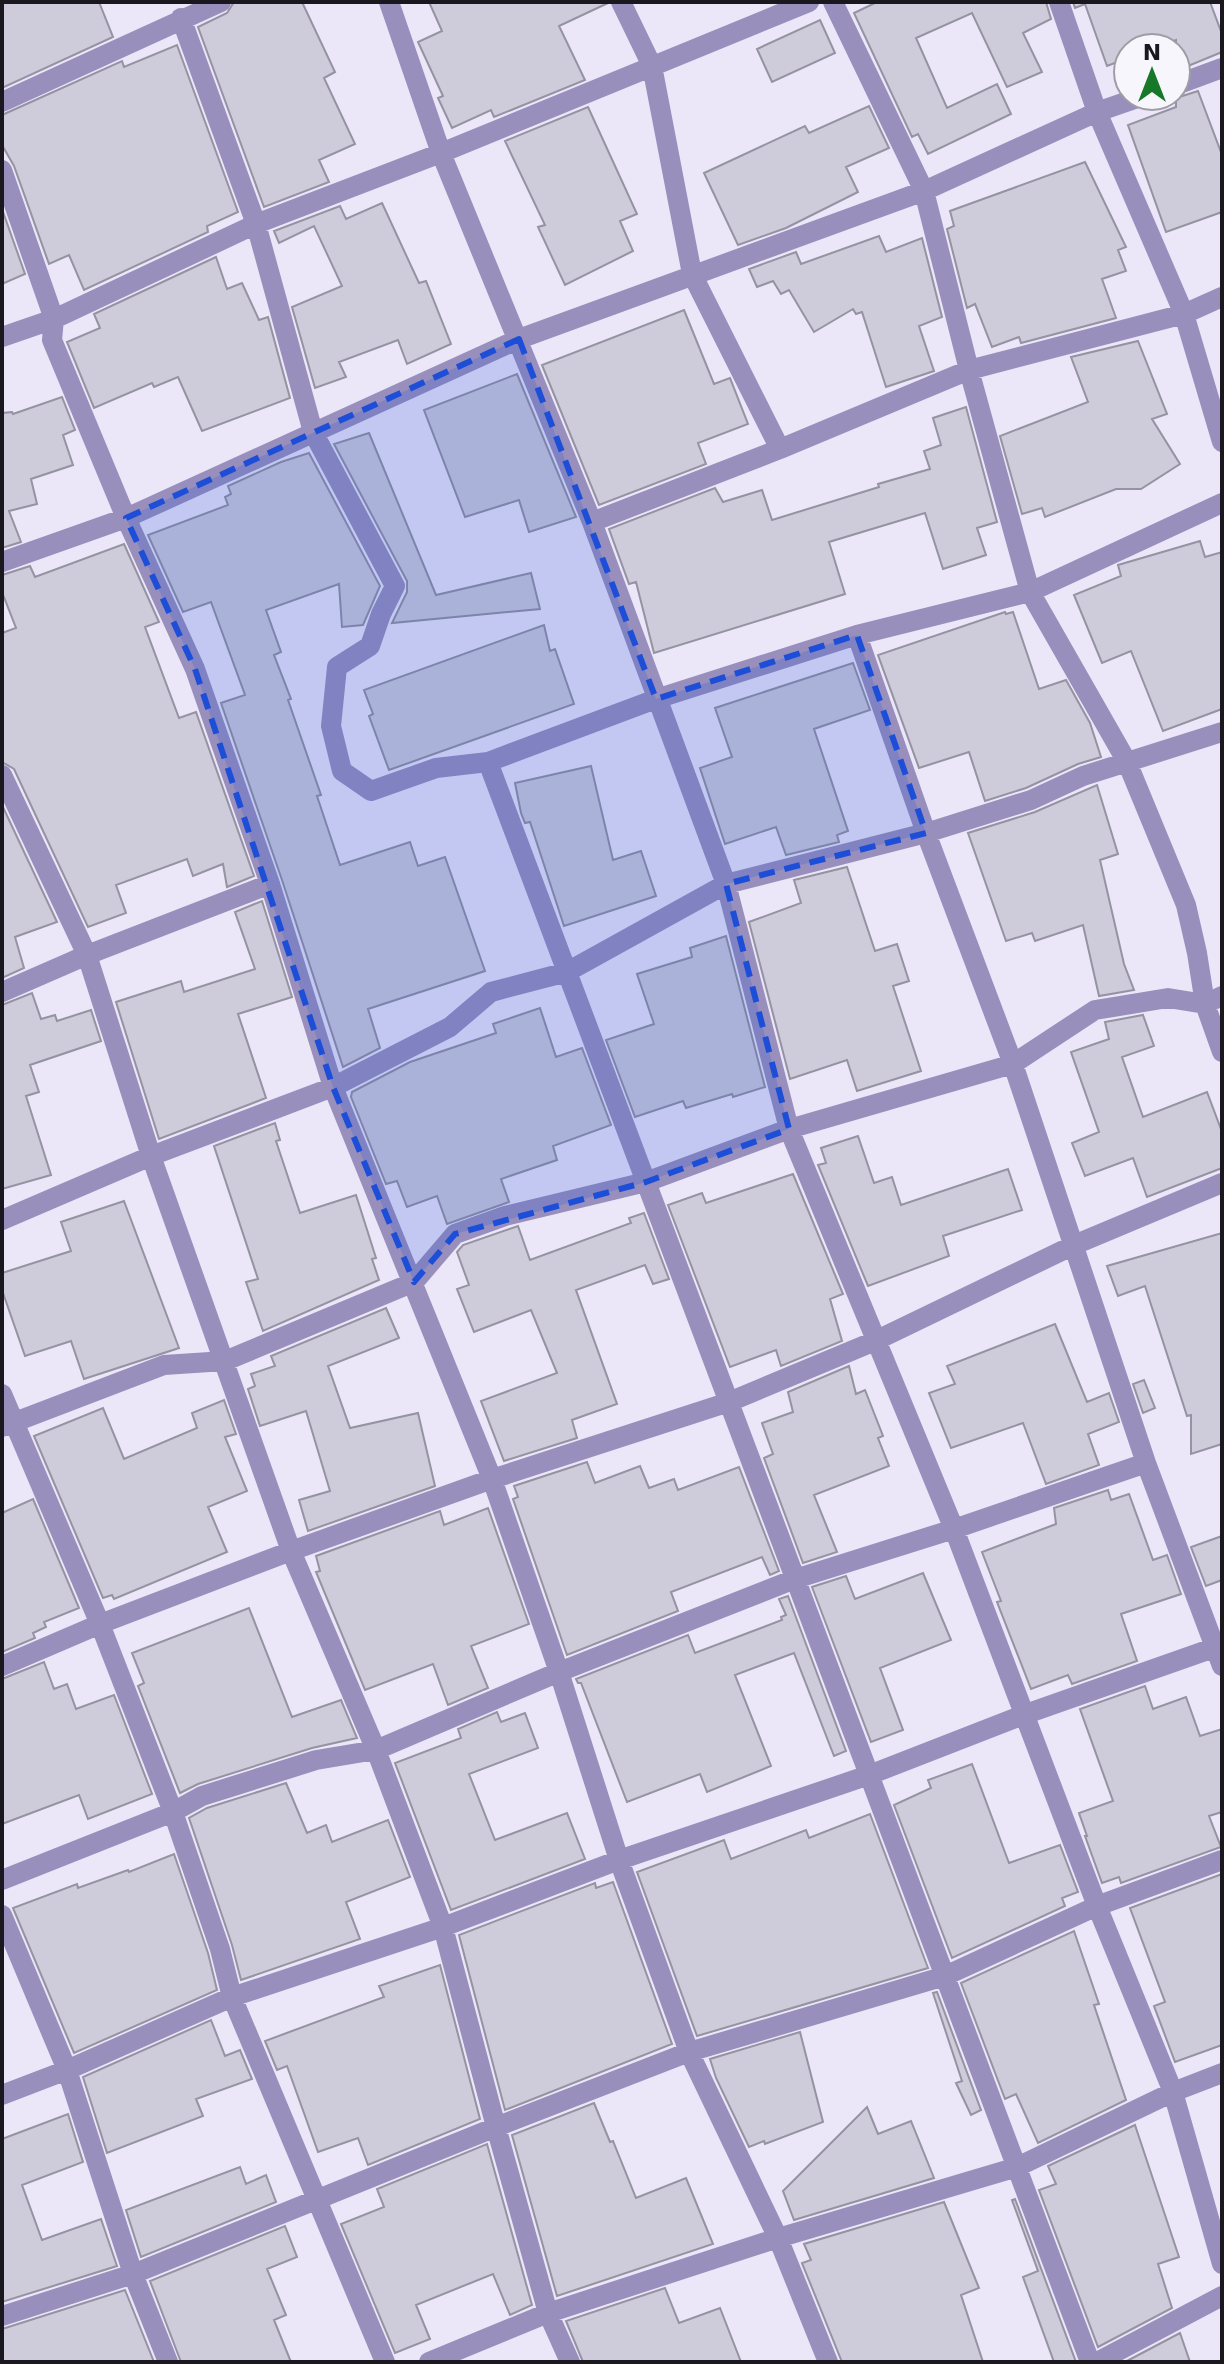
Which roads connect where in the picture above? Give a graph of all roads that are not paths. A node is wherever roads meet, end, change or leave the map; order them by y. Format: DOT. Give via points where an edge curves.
graph roads {
  1 [pos="221,2"];
  2 [pos="389,2"];
  3 [pos="621,2"];
  4 [pos="809,2"];
  5 [pos="833,2"];
  6 [pos="1059,2"];
  7 [pos="181,18"];
  8 [pos="652,66"];
  9 [pos="1222,68"];
  10 [pos="1192,79"];
  11 [pos="2,102"];
  12 [pos="1112,107"];
  13 [pos="1097,112"];
  14 [pos="441,153"];
  15 [pos="2,170"];
  16 [pos="924,191"];
  17 [pos="256,224"];
  18 [pos="692,274"];
  19 [pos="1222,297"];
  20 [pos="1184,314"];
  21 [pos="54,319"];
  22 [pos="2,337"];
  23 [pos="519,339"];
  24 [pos="969,370"];
  25 [pos="313,432"];
  26 [pos="1222,442"];
  27 [pos="780,449"];
  28 [pos="1222,503"];
  29 [pos="126,518"];
  30 [pos="592,522"];
  31 [pos="2,562"];
  32 [pos="1030,592"];
  33 [pos="857,635"];
  34 [pos="656,699"];
  35 [pos="1222,732"];
  36 [pos="488,762"];
  37 [pos="1127,762"];
  38 [pos="2,777"];
  39 [pos="926,833"];
  40 [pos="270,884"];
  41 [pos="726,884"];
  42 [pos="87,955"];
  43 [pos="567,972"];
  44 [pos="2,992"];
  45 [pos="1213,1000"];
  46 [pos="1222,1052"];
  47 [pos="1013,1064"];
  48 [pos="333,1087"];
  49 [pos="789,1129"];
  50 [pos="151,1156"];
  51 [pos="646,1182"];
  52 [pos="1222,1183"];
  53 [pos="2,1220"];
  54 [pos="1074,1245"];
  55 [pos="414,1282"];
  56 [pos="875,1341"];
  57 [pos="225,1361"];
  58 [pos="2,1394"];
  59 [pos="729,1402"];
  60 [pos="7,1425"];
  61 [pos="1146,1463"];
  62 [pos="492,1479"];
  63 [pos="954,1529"];
  64 [pos="291,1551"];
  65 [pos="795,1579"];
  66 [pos="100,1624"];
  67 [pos="1220,1653"];
  68 [pos="2,1666"];
  69 [pos="559,1672"];
  70 [pos="1023,1715"];
  71 [pos="376,1750"];
  72 [pos="869,1775"];
  73 [pos="173,1812"];
  74 [pos="619,1860"];
  75 [pos="1222,1860"];
  76 [pos="2,1880"];
  77 [pos="1097,1906"];
  78 [pos="2,1915"];
  79 [pos="443,1927"];
  80 [pos="945,1976"];
  81 [pos="232,1997"];
  82 [pos="689,2052"];
  83 [pos="67,2070"];
  84 [pos="1222,2073"];
  85 [pos="1173,2092"];
  86 [pos="2,2095"];
  87 [pos="496,2127"];
  88 [pos="1017,2167"];
  89 [pos="318,2200"];
  90 [pos="778,2238"];
  91 [pos="1222,2264"];
  92 [pos="133,2274"];
  93 [pos="1222,2296"];
  94 [pos="548,2313"];
  95 [pos="2,2316"];
  96 [pos="168,2362"];
  97 [pos="385,2362"];
  98 [pos="429,2362"];
  99 [pos="570,2362"];
  100 [pos="828,2362"];
  101 [pos="1090,2362"];
  102 [pos="1097,2362"];
  1 -- 7 [label="street"];
  2 -- 14 [label="street"];
  3 -- 8 [label="street"];
  4 -- 8 [label="street"];
  5 -- 16 [label="street"];
  6 -- 13 [label="street"];
  7 -- 11 [label="street"];
  7 -- 17 [label="street"];
  8 -- 14 [label="street"];
  8 -- 18 [label="street"];
  9 -- 10 [label="street"];
  12 -- 13 [label="street"];
  13 -- 16 [label="street"];
  13 -- 20 [label="street"];
  14 -- 17 [label="street"];
  14 -- 23 [label="street"];
  15 -- 21 [label="street"];
  16 -- 18 [label="street"];
  16 -- 24 [label="street"];
  17 -- 21 [label="street"];
  17 -- 25 [label="street"];
  18 -- 23 [label="street"];
  18 -- 27 [label="street"];
  19 -- 20 [label="street"];
  20 -- 24 [label="street"];
  20 -- 26 [label="street"];
  21 -- 22 [label="street"];
  21 -- 29 [label="street" via="52,340"];
  23 -- 25 [label="street"];
  23 -- 30 [label="street"];
  24 -- 27 [label="street"];
  24 -- 32 [label="street"];
  25 -- 29 [label="street"];
  25 -- 36 [label="street" via="395,586 370,646 337,667 331,726 342,771 371,791 436,768"];
  27 -- 30 [label="street"];
  28 -- 32 [label="street"];
  29 -- 31 [label="street"];
  29 -- 40 [label="street" via="195,669"];
  30 -- 34 [label="street"];
  32 -- 33 [label="street"];
  32 -- 37 [label="street"];
  33 -- 34 [label="street"];
  33 -- 39 [label="street"];
  34 -- 36 [label="street"];
  34 -- 41 [label="street"];
  35 -- 37 [label="street"];
  36 -- 43 [label="street"];
  37 -- 39 [label="street"];
  37 -- 45 [label="street" via="1186,905"];
  38 -- 42 [label="street"];
  39 -- 41 [label="street"];
  39 -- 47 [label="street"];
  40 -- 42 [label="street"];
  40 -- 48 [label="street"];
  41 -- 43 [label="street"];
  41 -- 49 [label="street"];
  42 -- 44 [label="street"];
  42 -- 50 [label="street"];
  43 -- 48 [label="street" via="491,992 450,1027"];
  43 -- 51 [label="street"];
  45 -- 46 [label="street"];
  45 -- 47 [label="street" via="1168,998 1095,1010"];
  47 -- 49 [label="street"];
  47 -- 54 [label="street"];
  48 -- 50 [label="street"];
  48 -- 55 [label="street"];
  49 -- 51 [label="street"];
  49 -- 56 [label="street"];
  50 -- 53 [label="street"];
  50 -- 57 [label="street"];
  51 -- 55 [label="street" via="505,1216 455,1234"];
  51 -- 59 [label="street"];
  52 -- 54 [label="street"];
  54 -- 56 [label="street"];
  54 -- 61 [label="street"];
  55 -- 57 [label="street"];
  55 -- 62 [label="street"];
  56 -- 59 [label="street"];
  56 -- 63 [label="street"];
  57 -- 60 [label="street" via="164,1365"];
  57 -- 64 [label="street"];
  58 -- 60 [label="street"];
  59 -- 62 [label="street"];
  59 -- 65 [label="street"];
  60 -- 66 [label="street"];
  61 -- 63 [label="street"];
  61 -- 67 [label="street"];
  62 -- 64 [label="street"];
  62 -- 69 [label="street"];
  63 -- 65 [label="street"];
  63 -- 70 [label="street"];
  64 -- 66 [label="street"];
  64 -- 71 [label="street"];
  65 -- 69 [label="street"];
  65 -- 72 [label="street"];
  66 -- 68 [label="street"];
  66 -- 73 [label="street"];
  67 -- 70 [label="street"];
  69 -- 71 [label="street"];
  69 -- 74 [label="street"];
  70 -- 72 [label="street"];
  70 -- 77 [label="street"];
  71 -- 73 [label="street" via="316,1760 202,1796"];
  71 -- 79 [label="street"];
  72 -- 74 [label="street"];
  72 -- 80 [label="street"];
  73 -- 76 [label="street"];
  73 -- 81 [label="street"];
  74 -- 79 [label="street"];
  74 -- 82 [label="street"];
  75 -- 77 [label="street"];
  77 -- 80 [label="street"];
  77 -- 85 [label="street"];
  78 -- 83 [label="street"];
  79 -- 81 [label="street"];
  79 -- 87 [label="street"];
  80 -- 82 [label="street"];
  80 -- 88 [label="street"];
  81 -- 83 [label="street"];
  81 -- 89 [label="street"];
  82 -- 87 [label="street"];
  82 -- 90 [label="street"];
  83 -- 86 [label="street"];
  83 -- 92 [label="street"];
  84 -- 85 [label="street"];
  85 -- 88 [label="street"];
  85 -- 91 [label="street"];
  87 -- 89 [label="street"];
  87 -- 94 [label="street"];
  88 -- 90 [label="street"];
  88 -- 101 [label="street"];
  89 -- 92 [label="street"];
  89 -- 97 [label="street"];
  90 -- 94 [label="street"];
  90 -- 100 [label="street"];
  92 -- 95 [label="street"];
  92 -- 96 [label="street"];
  93 -- 102 [label="street"];
  94 -- 98 [label="street"];
  94 -- 99 [label="street"];
}
